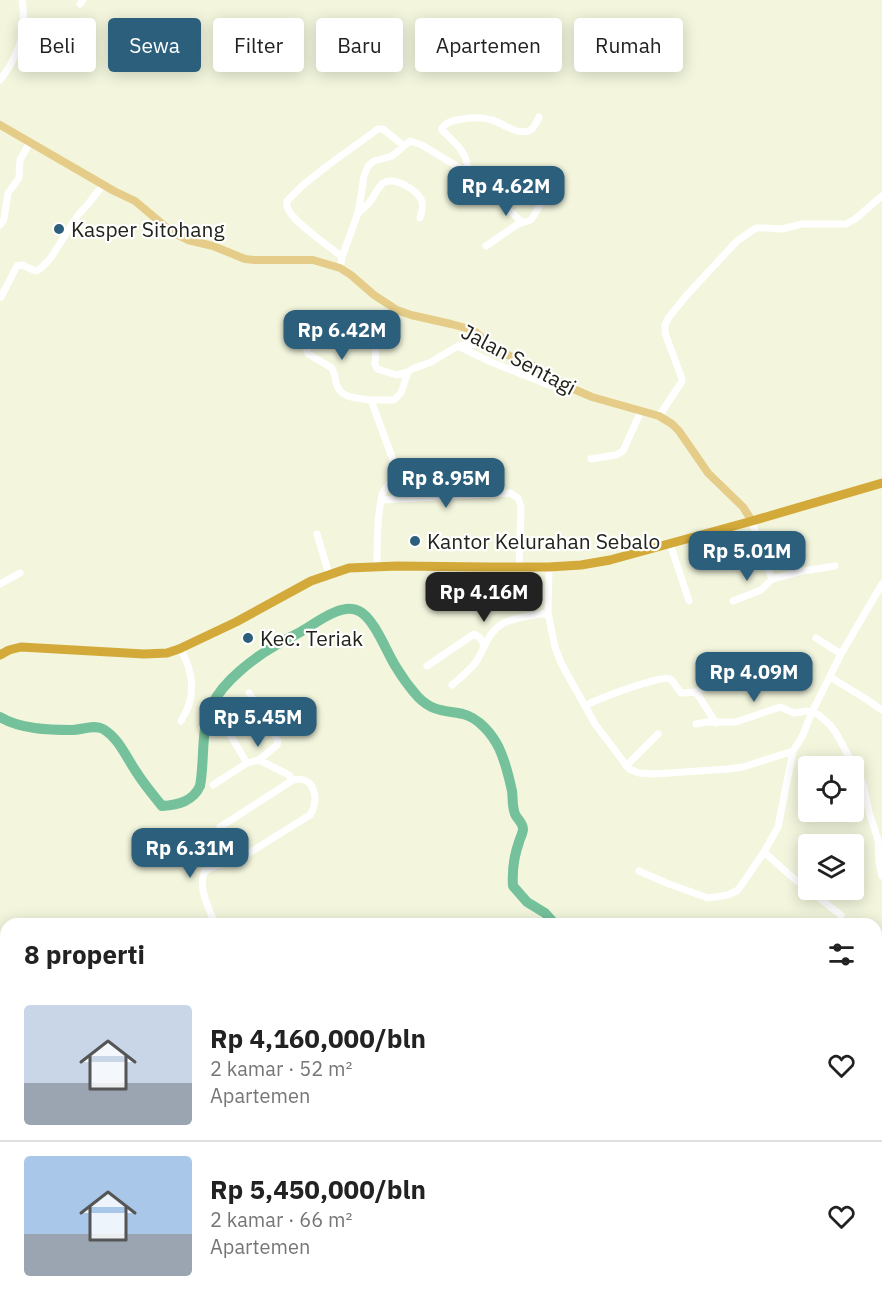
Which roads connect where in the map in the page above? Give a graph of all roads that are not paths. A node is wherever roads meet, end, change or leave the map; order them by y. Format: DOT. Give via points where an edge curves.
graph roads {
  1 [pos="22,0"];
  2 [pos="0,80"];
  3 [pos="538,117"];
  4 [pos="0,124"];
  5 [pos="30,142"];
  6 [pos="404,146"];
  7 [pos="468,172"];
  8 [pos="103,185"];
  9 [pos="882,196"];
  10 [pos="541,204"];
  11 [pos="358,213"];
  12 [pos="420,218"];
  13 [pos="522,222"];
  14 [pos="0,225"];
  15 [pos="486,246"];
  16 [pos="342,257"];
  17 [pos="340,268"];
  18 [pos="1,297"];
  19 [pos="322,319"];
  20 [pos="487,343"];
  21 [pos="458,345"];
  22 [pos="376,348"];
  23 [pos="408,372"];
  24 [pos="572,388"];
  25 [pos="371,400"];
  26 [pos="641,411"];
  27 [pos="659,416"];
  28 [pos="591,459"];
  29 [pos="882,483"];
  30 [pos="382,500"];
  31 [pos="752,521"];
  32 [pos="317,534"];
  33 [pos="670,543"];
  34 [pos="377,566"];
  35 [pos="835,566"];
  36 [pos="519,567"];
  37 [pos="549,567"];
  38 [pos="21,573"];
  39 [pos="329,574"];
  40 [pos="772,579"];
  41 [pos="0,584"];
  42 [pos="882,584"];
  43 [pos="689,601"];
  44 [pos="733,601"];
  45 [pos="548,613"];
  46 [pos="816,638"];
  47 [pos="484,645"];
  48 [pos="179,649"];
  49 [pos="1,651"];
  50 [pos="841,654"];
  51 [pos="427,666"];
  52 [pos="748,666"];
  53 [pos="830,677"];
  54 [pos="452,685"];
  55 [pos="696,692"];
  56 [pos="249,693"];
  57 [pos="585,706"];
  58 [pos="882,710"];
  59 [pos="801,712"];
  60 [pos="812,712"];
  61 [pos="181,721"];
  62 [pos="716,723"];
  63 [pos="696,724"];
  64 [pos="808,724"];
  65 [pos="230,733"];
  66 [pos="658,734"];
  67 [pos="793,751"];
  68 [pos="259,760"];
  69 [pos="247,763"];
  70 [pos="626,765"];
  71 [pos="291,781"];
  72 [pos="213,785"];
  73 [pos="764,852"];
  74 [pos="230,862"];
  75 [pos="639,871"];
  76 [pos="882,876"];
  77 [pos="841,915"];
  78 [pos="213,918"];
  1 -- 2 [label="street" via="20,48"];
  3 -- 7 [label="street" via="527,131 480,118 453,120 444,125 442,130 460,147"];
  4 -- 5 [label="main road, Jalan Sentagi"];
  5 -- 8 [label="main road, Jalan Sentagi"];
  5 -- 14 [label="street" via="20,160 18,178 8,193"];
  6 -- 7 [label="street" via="410,141 418,143"];
  6 -- 11 [label="street" via="392,156 369,164"];
  6 -- 16 [label="street" via="378,129 287,201 297,220"];
  7 -- 13 [label="street"];
  8 -- 17 [label="main road, Jalan Sentagi" via="135,201 172,233 188,240 245,259 313,260"];
  8 -- 18 [label="street" via="50,259 36,271 17,266"];
  9 -- 27 [label="street" via="846,224 756,228 734,244 666,322 665,333 682,379"];
  10 -- 13 [label="street" via="531,220"];
  11 -- 12 [label="street" via="382,184 392,181 409,188 422,200"];
  11 -- 16 [label="street"];
  13 -- 15 [label="street"];
  16 -- 17 [label="street"];
  17 -- 20 [label="main road, Jalan Sentagi" via="397,310 473,330"];
  19 -- 25 [label="street" via="307,353 332,368 343,393"];
  20 -- 21 [label="street"];
  20 -- 24 [label="main road, Jalan Sentagi"];
  21 -- 23 [label="street" via="439,359"];
  21 -- 24 [label="street" via="549,385"];
  22 -- 23 [label="street" via="377,369 397,375"];
  23 -- 25 [label="street" via="401,393 394,400"];
  24 -- 26 [label="main road, Jalan Sentagi"];
  25 -- 30 [label="street" via="398,471"];
  26 -- 27 [label="main road, Jalan Sentagi"];
  26 -- 28 [label="street" via="623,451"];
  27 -- 31 [label="main road, Jalan Sentagi" via="680,431 708,473"];
  29 -- 31 [label="highway"];
  30 -- 34 [label="street"];
  30 -- 36 [label="street" via="513,494 521,507"];
  31 -- 33 [label="highway"];
  31 -- 40 [label="street"];
  32 -- 39 [label="street"];
  33 -- 37 [label="highway" via="591,564"];
  33 -- 43 [label="street"];
  34 -- 36 [label="highway"];
  34 -- 39 [label="highway"];
  35 -- 40 [label="street"];
  36 -- 37 [label="highway"];
  37 -- 45 [label="street"];
  38 -- 41 [label="street"];
  39 -- 48 [label="highway"];
  40 -- 44 [label="street" via="760,590"];
  42 -- 50 [label="street"];
  45 -- 47 [label="street" via="504,623"];
  45 -- 57 [label="street" via="561,663"];
  46 -- 50 [label="street"];
  47 -- 51 [label="street" via="474,634"];
  47 -- 54 [label="street" via="471,668"];
  48 -- 49 [label="highway" via="144,654 21,647"];
  48 -- 61 [label="street" via="191,681 189,705"];
  50 -- 53 [label="street"];
  52 -- 55 [label="street"];
  53 -- 58 [label="street"];
  53 -- 60 [label="street"];
  55 -- 57 [label="street" via="681,693 665,678"];
  55 -- 62 [label="street"];
  56 -- 68 [label="street" via="278,741"];
  57 -- 70 [label="street"];
  59 -- 60 [label="street"];
  59 -- 62 [label="street" via="780,706 736,722"];
  59 -- 64 [label="street"];
  60 -- 64 [label="street"];
  60 -- 76 [label="street" via="831,726 862,781 878,840"];
  62 -- 63 [label="street"];
  64 -- 67 [label="street"];
  65 -- 69 [label="street"];
  66 -- 70 [label="street"];
  67 -- 70 [label="street" via="728,769 645,774"];
  67 -- 73 [label="street" via="777,827"];
  68 -- 69 [label="street"];
  68 -- 71 [label="street" via="288,774"];
  69 -- 72 [label="street"];
  71 -- 74 [label="street" via="220,827 218,834"];
  71 -- 74 [label="street" via="301,779 311,784 315,797 312,814"];
  73 -- 75 [label="street" via="735,892 714,898"];
  73 -- 77 [label="street"];
  74 -- 78 [label="street" via="211,867 203,875"];
}
